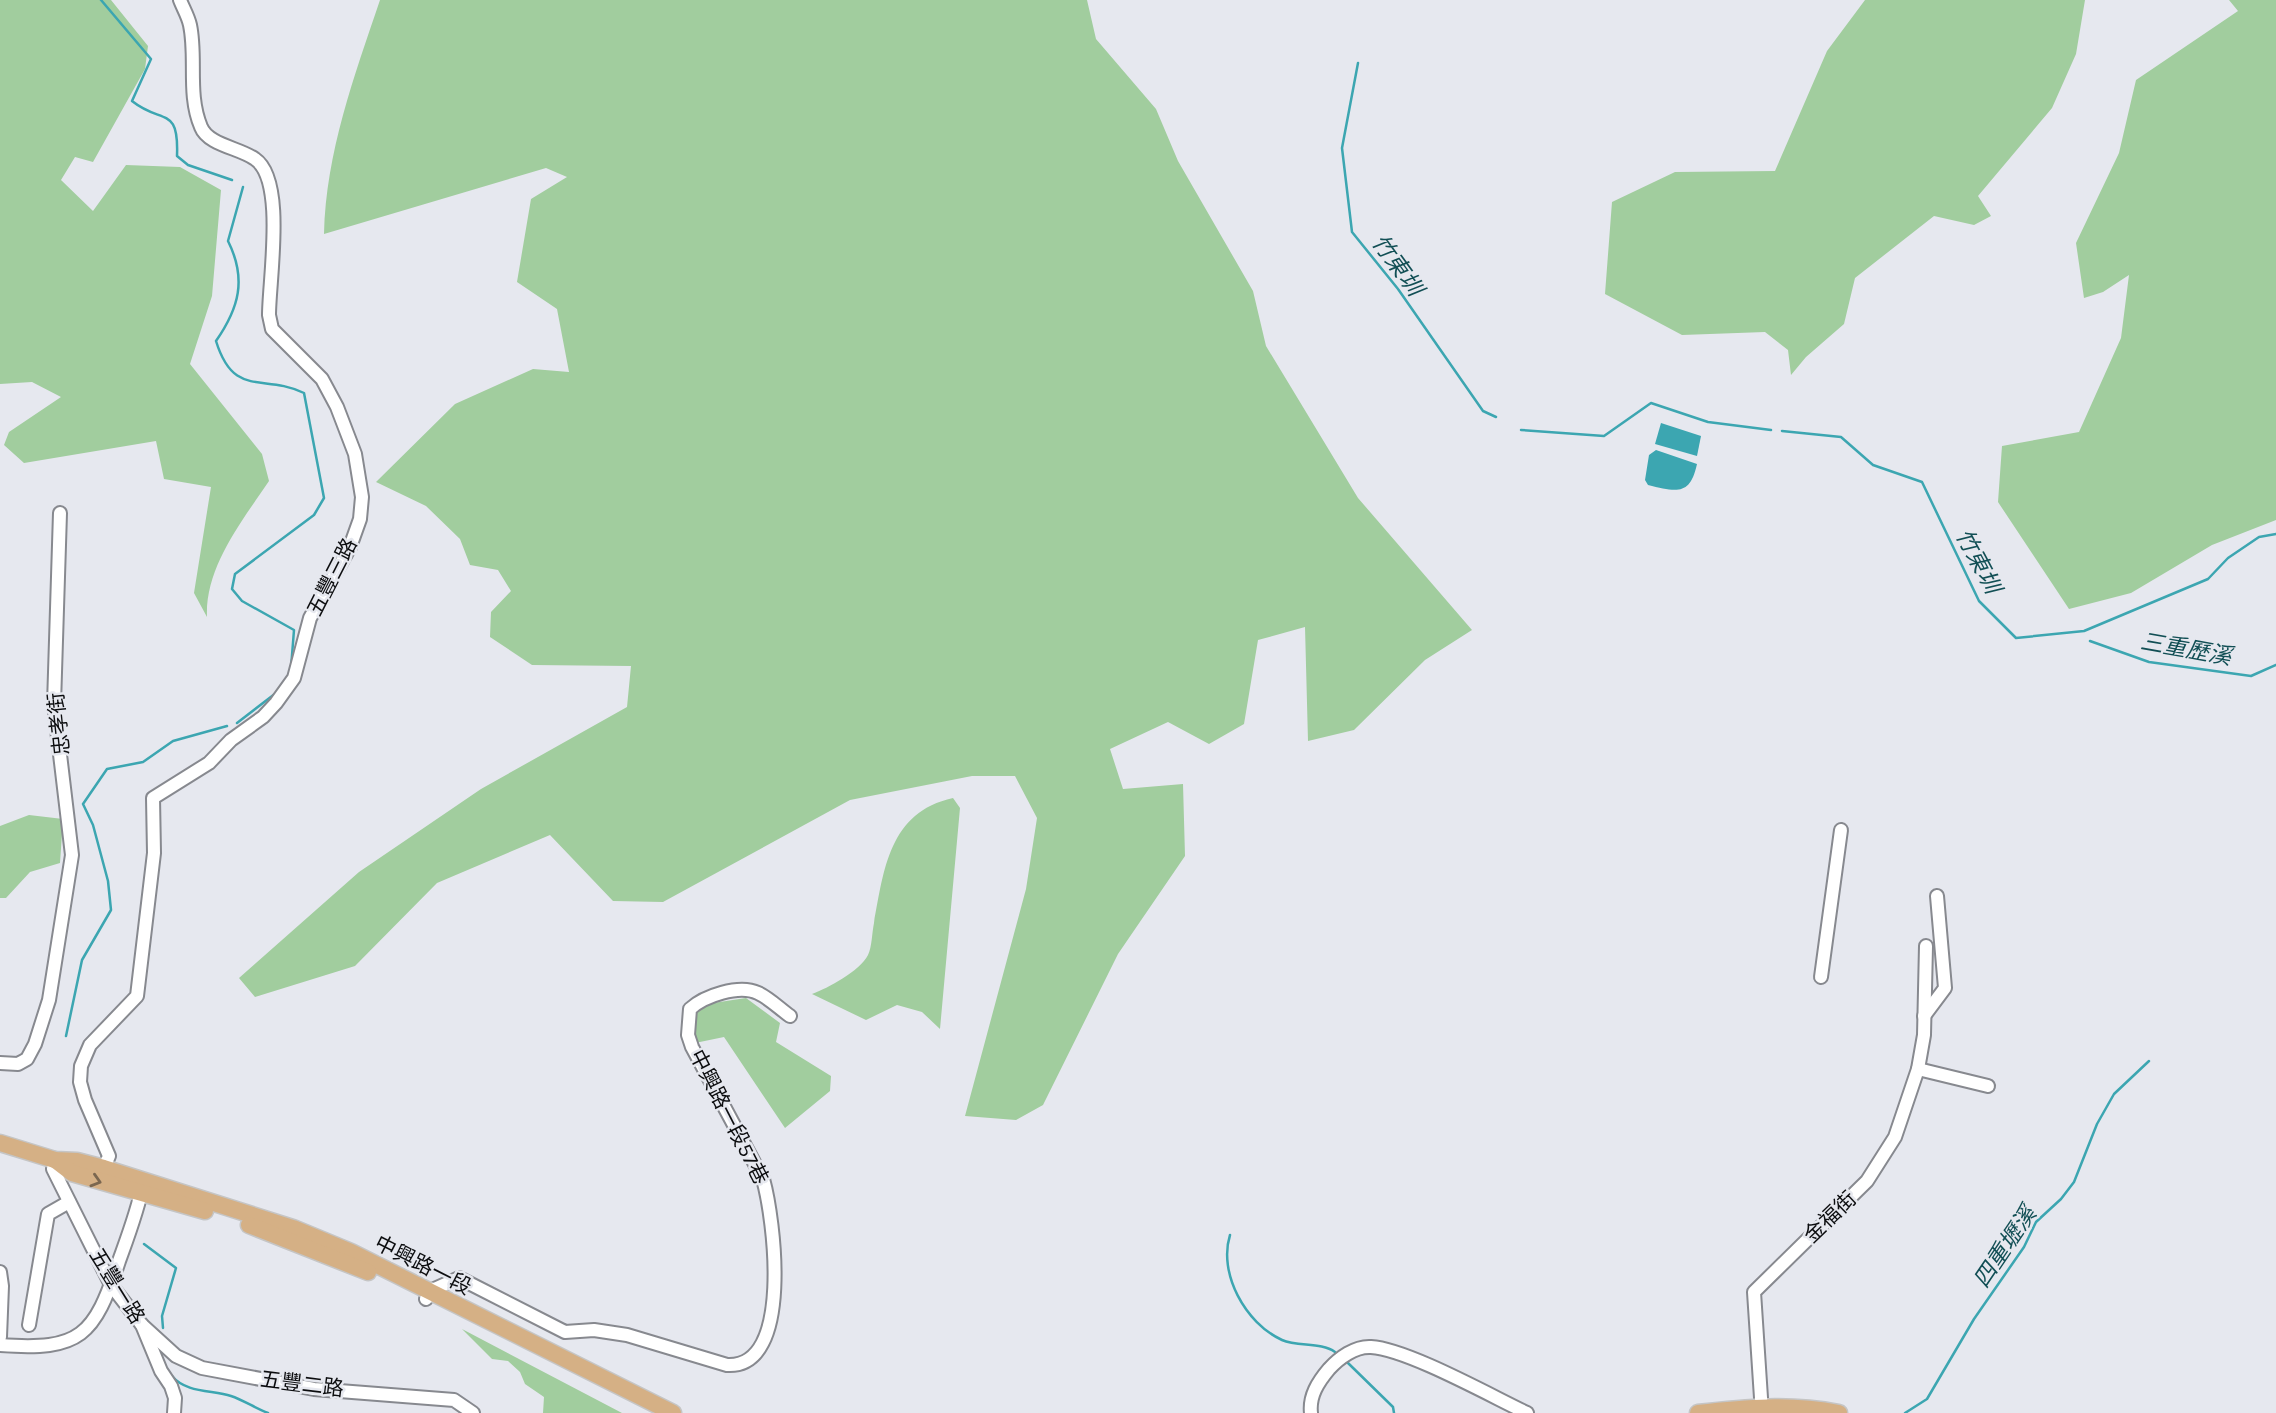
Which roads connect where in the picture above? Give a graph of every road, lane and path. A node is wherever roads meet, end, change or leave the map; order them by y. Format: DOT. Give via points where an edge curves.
graph roads {
  1 [pos="180,0"];
  2 [pos="60,513"];
  3 [pos="1841,830"];
  4 [pos="1937,896"];
  5 [pos="1926,946"];
  6 [pos="1821,977"];
  7 [pos="790,1016"];
  8 [pos="1924,1016"];
  9 [pos="0,1063"];
  10 [pos="1918,1069"];
  11 [pos="1988,1086"];
  12 [pos="0,1143"];
  13 [pos="55,1160"];
  14 [pos="104,1168"];
  15 [pos="142,1188"];
  16 [pos="69,1202"];
  17 [pos="0,1272"];
  18 [pos="111,1285"];
  19 [pos="428,1295"];
  20 [pos="29,1325"];
  21 [pos="142,1325"];
  22 [pos="0,1337"];
  23 [pos="0,1345"];
  24 [pos="1762,1409"];
  25 [pos="174,1413"];
  26 [pos="473,1413"];
  27 [pos="649,1413"];
  28 [pos="673,1413"];
  29 [pos="1311,1413"];
  30 [pos="1527,1413"];
  31 [pos="1698,1413"];
  32 [pos="1839,1413"];
  1 -- 14 [label="street, 五豐三路" via="190,23 193,90 201,128 209,137 258,160 269,178 272,329 329,391 355,454 362,497 350,547 310,618 294,678 263,717 209,763 153,798 154,853 137,996 90,1045 81,1066 85,1100 109,1156"];
  2 -- 9 [label="street, 忠孝街" via="54,705 72,855 49,1000 35,1044 27,1059 18,1064"];
  3 -- 6 [label="street"];
  4 -- 8 [label="street" via="1945,988"];
  5 -- 8 [label="street, 金福街"];
  7 -- 19 [label="street, 中興路一段57巷" via="756,992 737,992 701,999 690,1009 688,1022 692,1047 758,1168 768,1196 774,1280 767,1338 751,1359 727,1365 627,1335 565,1332 458,1278"];
  8 -- 10 [label="street, 金福街"];
  10 -- 11 [label="street"];
  10 -- 24 [label="street, 金福街" via="1895,1137 1867,1181 1754,1292"];
  12 -- 13 [label="main road"];
  13 -- 14 [label="main road"];
  13 -- 15 [label="main road, one-way" via="72,1173"];
  13 -- 16 [label="street, 五豐一路" via="53,1169"];
  14 -- 15 [label="main road"];
  15 -- 18 [label="street"];
  15 -- 19 [label="main road, 中興路一段" via="293,1228 352,1252"];
  16 -- 18 [label="street, 五豐一路"];
  16 -- 20 [label="street" via="47,1214"];
  17 -- 22 [label="street"];
  18 -- 21 [label="street, 五豐一路"];
  18 -- 23 [label="street" via="96,1318 79,1335 53,1346"];
  19 -- 27 [label="main road, 中興路一段" via="488,1333"];
  19 -- 28 [label="main road, 中興路一段"];
  21 -- 25 [label="street, 五豐一路" via="172,1386"];
  21 -- 26 [label="street, 五豐二路" via="176,1356 202,1368 314,1389 454,1400"];
  24 -- 31 [label="main road"];
  24 -- 32 [label="main road" via="1800,1406"];
  29 -- 30 [label="street" via="1314,1390 1333,1364 1370,1347 1406,1357"];
}
